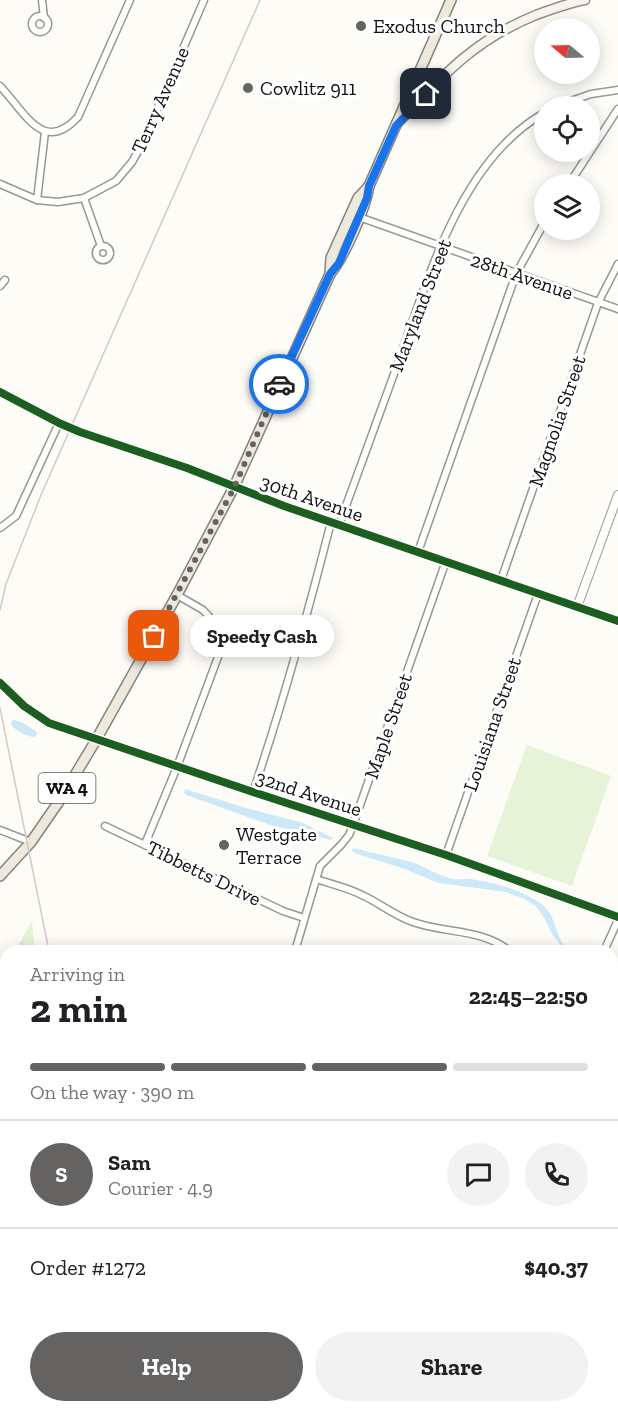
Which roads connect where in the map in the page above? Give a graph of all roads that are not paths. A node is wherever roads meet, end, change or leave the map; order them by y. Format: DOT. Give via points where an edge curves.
graph roads {
  1 [pos="42,0"];
  2 [pos="130,0"];
  3 [pos="204,0"];
  4 [pos="451,0"];
  5 [pos="585,0"];
  6 [pos="44,18"];
  7 [pos="419,75"];
  8 [pos="441,78"];
  9 [pos="0,86"];
  10 [pos="618,90"];
  11 [pos="585,96"];
  12 [pos="618,109"];
  13 [pos="534,119"];
  14 [pos="396,126"];
  15 [pos="45,132"];
  16 [pos="576,174"];
  17 [pos="0,184"];
  18 [pos="369,186"];
  19 [pos="84,198"];
  20 [pos="37,200"];
  21 [pos="359,217"];
  22 [pos="535,240"];
  23 [pos="440,245"];
  24 [pos="101,246"];
  25 [pos="618,264"];
  26 [pos="330,274"];
  27 [pos="516,274"];
  28 [pos="5,280"];
  29 [pos="0,286"];
  30 [pos="598,303"];
  31 [pos="618,309"];
  32 [pos="0,392"];
  33 [pos="59,423"];
  34 [pos="234,488"];
  35 [pos="618,495"];
  36 [pos="331,522"];
  37 [pos="339,525"];
  38 [pos="0,528"];
  39 [pos="418,552"];
  40 [pos="446,561"];
  41 [pos="501,580"];
  42 [pos="538,594"];
  43 [pos="177,595"];
  44 [pos="577,607"];
  45 [pos="618,621"];
  46 [pos="0,682"];
  47 [pos="96,740"];
  48 [pos="177,767"];
  49 [pos="253,792"];
  50 [pos="105,825"];
  51 [pos="353,825"];
  52 [pos="0,830"];
  53 [pos="31,842"];
  54 [pos="145,844"];
  55 [pos="446,855"];
  56 [pos="0,876"];
  57 [pos="316,879"];
  58 [pos="304,918"];
  59 [pos="618,919"];
  60 [pos="297,945"];
  61 [pos="501,945"];
  62 [pos="607,945"];
  1 -- 6 [label="street"];
  2 -- 15 [label="street" via="78,117 67,129"];
  3 -- 19 [label="street, Terry Avenue" via="132,162 116,181"];
  4 -- 7 [label="main road, WA 4"];
  5 -- 8 [label="main road" via="514,24 461,58"];
  7 -- 8 [label="main road"];
  7 -- 14 [label="main road, WA 4"];
  8 -- 14 [label="main road"];
  9 -- 15 [label="street"];
  10 -- 11 [label="street"];
  12 -- 16 [label="street"];
  13 -- 23 [label="street, Maryland Street" via="489,162"];
  14 -- 18 [label="main road, WA 4"];
  15 -- 20 [label="street"];
  17 -- 20 [label="street, Terry Avenue"];
  18 -- 21 [label="main road, WA 4"];
  18 -- 26 [label="main road, WA 4" via="358,198 331,258"];
  19 -- 20 [label="street, Terry Avenue"];
  19 -- 24 [label="street"];
  21 -- 23 [label="street, 28th Avenue"];
  21 -- 26 [label="main road, WA 4" via="339,263"];
  22 -- 27 [label="street"];
  23 -- 27 [label="street, 28th Avenue"];
  23 -- 37 [label="street, Maryland Street"];
  25 -- 30 [label="street, Magnolia Street"];
  26 -- 34 [label="main road, WA 4"];
  27 -- 30 [label="street, 28th Avenue"];
  27 -- 39 [label="street"];
  28 -- 29 [label="street"];
  30 -- 31 [label="street, 28th Avenue"];
  30 -- 41 [label="street, Magnolia Street"];
  32 -- 33 [label="street, 30th Avenue"];
  33 -- 34 [label="street, 30th Avenue"];
  33 -- 38 [label="street" via="16,516"];
  34 -- 36 [label="street, 30th Avenue"];
  34 -- 43 [label="main road, WA 4"];
  35 -- 44 [label="street"];
  36 -- 37 [label="street, 30th Avenue"];
  36 -- 49 [label="street" via="306,621"];
  37 -- 39 [label="street, 30th Avenue"];
  39 -- 40 [label="street, 30th Avenue"];
  40 -- 41 [label="street, 30th Avenue"];
  40 -- 51 [label="street, Maple Street"];
  41 -- 42 [label="street, 30th Avenue"];
  42 -- 44 [label="street, 30th Avenue"];
  42 -- 55 [label="street, Louisiana Street"];
  43 -- 47 [label="main road, WA 4"];
  43 -- 48 [label="street" via="203,610 219,627 221,649"];
  44 -- 45 [label="street, 30th Avenue"];
  46 -- 47 [label="street, 32nd Avenue" via="38,717"];
  47 -- 48 [label="street, 32nd Avenue"];
  47 -- 53 [label="main road, WA 4"];
  48 -- 49 [label="street, 32nd Avenue"];
  48 -- 54 [label="street"];
  49 -- 51 [label="street, 32nd Avenue"];
  50 -- 54 [label="street, Tibbetts Drive"];
  51 -- 55 [label="street, 32nd Avenue"];
  51 -- 57 [label="street, Maple Street" via="345,840 320,866"];
  52 -- 53 [label="street"];
  53 -- 56 [label="main road, WA 4"];
  54 -- 58 [label="street, Tibbetts Drive"];
  55 -- 59 [label="street, 32nd Avenue"];
  57 -- 58 [label="street, Maple Street"];
  57 -- 61 [label="street" via="363,895 412,922 474,933"];
  58 -- 60 [label="street, Maple Street"];
  59 -- 62 [label="street"];
}
